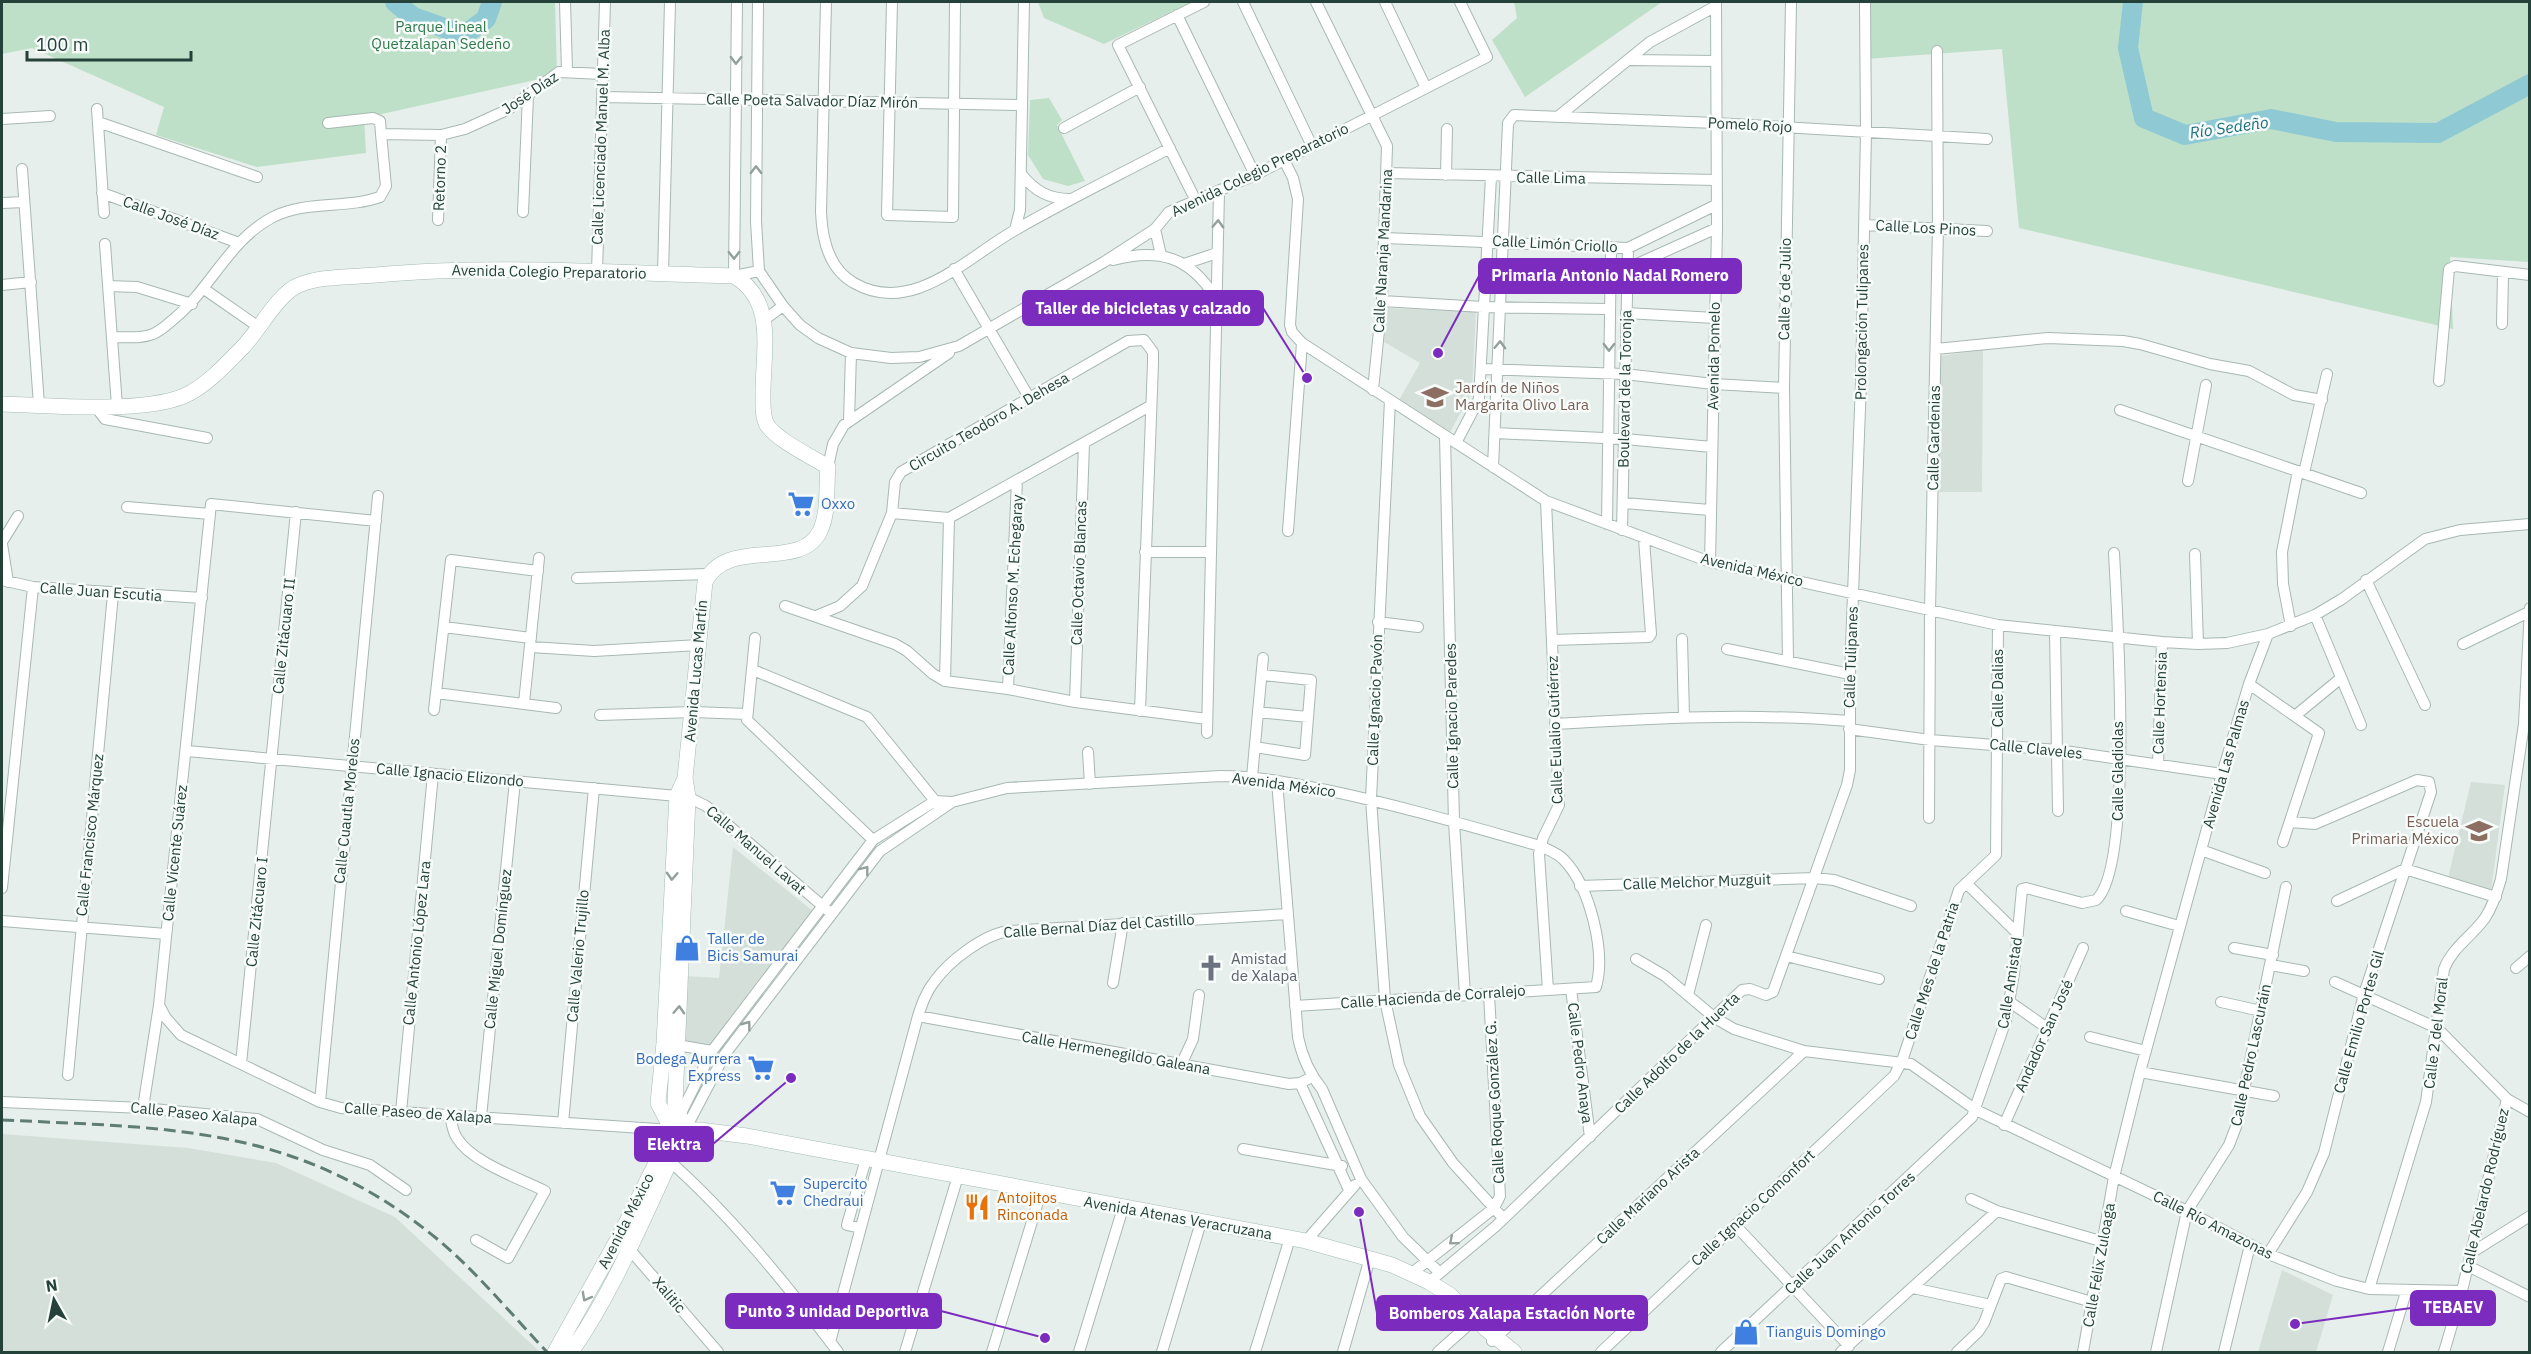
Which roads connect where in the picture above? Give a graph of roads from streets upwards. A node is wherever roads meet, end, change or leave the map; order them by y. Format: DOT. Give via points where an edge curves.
graph roads {
  1 [pos="566,2"];
  2 [pos="605,2"];
  3 [pos="670,2"];
  4 [pos="737,2"];
  5 [pos="759,2"];
  6 [pos="826,2"];
  7 [pos="892,2"];
  8 [pos="956,2"];
  9 [pos="1024,2"];
  10 [pos="1204,2"];
  11 [pos="1243,2"];
  12 [pos="1316,2"];
  13 [pos="1385,2"];
  14 [pos="1460,2"];
  15 [pos="1791,2"];
  16 [pos="1865,2"];
  17 [pos="1716,4"];
  18 [pos="1177,15"];
  19 [pos="1937,51"];
  20 [pos="1630,60"];
  21 [pos="1716,61"];
  22 [pos="567,71"];
  23 [pos="603,74"];
  24 [pos="1140,87"];
  25 [pos="1426,88"];
  26 [pos="528,96"];
  27 [pos="603,97"];
  28 [pos="668,98"];
  29 [pos="736,100"];
  30 [pos="756,100"];
  31 [pos="823,101"];
  32 [pos="889,103"];
  33 [pos="953,104"];
  34 [pos="1021,105"];
  35 [pos="98,109"];
  36 [pos="1374,115"];
  37 [pos="1560,115"];
  38 [pos="50,116"];
  39 [pos="2,119"];
  40 [pos="98,122"];
  41 [pos="328,123"];
  42 [pos="1716,123"];
  43 [pos="1789,127"];
  44 [pos="1064,128"];
  45 [pos="1446,129"];
  46 [pos="1866,132"];
  47 [pos="381,134"];
  48 [pos="441,135"];
  49 [pos="1937,136"];
  50 [pos="1987,139"];
  51 [pos="1312,146"];
  52 [pos="1170,148"];
  53 [pos="1284,160"];
  54 [pos="22,169"];
  55 [pos="1387,173"];
  56 [pos="1022,175"];
  57 [pos="1255,175"];
  58 [pos="1446,175"];
  59 [pos="257,177"];
  60 [pos="1491,177"];
  61 [pos="1506,177"];
  62 [pos="1716,180"];
  63 [pos="1219,192"];
  64 [pos="102,193"];
  65 [pos="1073,199"];
  66 [pos="1196,201"];
  67 [pos="24,202"];
  68 [pos="2,203"];
  69 [pos="1716,205"];
  70 [pos="523,212"];
  71 [pos="104,213"];
  72 [pos="438,220"];
  73 [pos="1864,225"];
  74 [pos="1717,228"];
  75 [pos="1938,228"];
  76 [pos="1155,229"];
  77 [pos="1015,230"];
  78 [pos="1988,231"];
  79 [pos="1385,238"];
  80 [pos="1487,241"];
  81 [pos="1504,242"];
  82 [pos="239,243"];
  83 [pos="105,244"];
  84 [pos="1611,247"];
  85 [pos="1629,248"];
  86 [pos="1217,252"];
  87 [pos="1161,255"];
  88 [pos="1104,262"];
  89 [pos="1184,264"];
  90 [pos="1628,268"];
  91 [pos="954,269"];
  92 [pos="759,271"];
  93 [pos="597,272"];
  94 [pos="2503,272"];
  95 [pos="663,274"];
  96 [pos="2529,275"];
  97 [pos="734,276"];
  98 [pos="32,282"];
  99 [pos="2,285"];
  100 [pos="108,286"];
  101 [pos="204,289"];
  102 [pos="1215,297"];
  103 [pos="1382,301"];
  104 [pos="192,304"];
  105 [pos="783,306"];
  106 [pos="1483,307"];
  107 [pos="1501,307"];
  108 [pos="1609,309"];
  109 [pos="1626,313"];
  110 [pos="1715,318"];
  111 [pos="764,320"];
  112 [pos="2502,324"];
  113 [pos="260,328"];
  114 [pos="989,329"];
  115 [pos="112,337"];
  116 [pos="1302,344"];
  117 [pos="960,346"];
  118 [pos="1936,349"];
  119 [pos="851,353"];
  120 [pos="1481,369"];
  121 [pos="1499,370"];
  122 [pos="1608,374"];
  123 [pos="1624,374"];
  124 [pos="2327,374"];
  125 [pos="2439,381"];
  126 [pos="1714,384"];
  127 [pos="2206,385"];
  128 [pos="1784,388"];
  129 [pos="1373,390"];
  130 [pos="1030,399"];
  131 [pos="1390,400"];
  132 [pos="2322,400"];
  133 [pos="2,404"];
  134 [pos="39,405"];
  135 [pos="95,406"];
  136 [pos="117,406"];
  137 [pos="1150,406"];
  138 [pos="2120,410"];
  139 [pos="849,421"];
  140 [pos="1495,433"];
  141 [pos="1445,436"];
  142 [pos="2196,436"];
  143 [pos="207,438"];
  144 [pos="1609,438"];
  145 [pos="1625,439"];
  146 [pos="1084,443"];
  147 [pos="1456,443"];
  148 [pos="1712,447"];
  149 [pos="828,467"];
  150 [pos="1493,467"];
  151 [pos="2301,472"];
  152 [pos="1017,480"];
  153 [pos="2188,481"];
  154 [pos="2361,493"];
  155 [pos="378,496"];
  156 [pos="1546,501"];
  157 [pos="1624,503"];
  158 [pos="127,507"];
  159 [pos="210,509"];
  160 [pos="1710,510"];
  161 [pos="296,512"];
  162 [pos="892,513"];
  163 [pos="18,516"];
  164 [pos="949,518"];
  165 [pos="376,520"];
  166 [pos="1607,524"];
  167 [pos="2529,524"];
  168 [pos="1622,530"];
  169 [pos="1288,531"];
  170 [pos="1644,539"];
  171 [pos="2,543"];
  172 [pos="1145,552"];
  173 [pos="1210,552"];
  174 [pos="2114,553"];
  175 [pos="2195,554"];
  176 [pos="539,558"];
  177 [pos="1710,562"];
  178 [pos="537,571"];
  179 [pos="708,574"];
  180 [pos="1788,577"];
  181 [pos="577,578"];
  182 [pos="2366,580"];
  183 [pos="5,581"];
  184 [pos="33,587"];
  185 [pos="113,594"];
  186 [pos="1854,594"];
  187 [pos="202,598"];
  188 [pos="784,606"];
  189 [pos="2529,610"];
  190 [pos="1930,611"];
  191 [pos="2315,615"];
  192 [pos="816,616"];
  193 [pos="1378,622"];
  194 [pos="1998,625"];
  195 [pos="2291,626"];
  196 [pos="444,627"];
  197 [pos="1418,627"];
  198 [pos="2055,632"];
  199 [pos="2268,634"];
  200 [pos="2118,637"];
  201 [pos="755,638"];
  202 [pos="1682,639"];
  203 [pos="1552,640"];
  204 [pos="531,642"];
  205 [pos="2162,642"];
  206 [pos="2198,644"];
  207 [pos="2463,644"];
  208 [pos="699,645"];
  209 [pos="1727,649"];
  210 [pos="1263,658"];
  211 [pos="1788,660"];
  212 [pos="753,670"];
  213 [pos="1850,674"];
  214 [pos="1262,675"];
  215 [pos="2341,678"];
  216 [pos="945,681"];
  217 [pos="2249,684"];
  218 [pos="1008,689"];
  219 [pos="436,693"];
  220 [pos="1075,702"];
  221 [pos="524,703"];
  222 [pos="2425,705"];
  223 [pos="556,708"];
  224 [pos="434,710"];
  225 [pos="1140,711"];
  226 [pos="693,712"];
  227 [pos="1258,712"];
  228 [pos="747,714"];
  229 [pos="600,715"];
  230 [pos="2296,715"];
  231 [pos="1308,717"];
  232 [pos="1684,717"];
  233 [pos="1207,719"];
  234 [pos="1555,724"];
  235 [pos="1849,725"];
  236 [pos="2361,725"];
  237 [pos="1207,733"];
  238 [pos="1930,740"];
  239 [pos="1998,745"];
  240 [pos="1255,747"];
  241 [pos="2058,750"];
  242 [pos="187,751"];
  243 [pos="1088,752"];
  244 [pos="272,759"];
  245 [pos="2120,759"];
  246 [pos="2158,765"];
  247 [pos="352,766"];
  248 [pos="433,774"];
  249 [pos="2222,774"];
  250 [pos="1252,777"];
  251 [pos="1277,780"];
  252 [pos="515,781"];
  253 [pos="1090,784"];
  254 [pos="594,788"];
  255 [pos="682,797"];
  256 [pos="1371,799"];
  257 [pos="939,806"];
  258 [pos="2058,811"];
  259 [pos="1929,818"];
  260 [pos="1454,822"];
  261 [pos="2290,822"];
  262 [pos="873,840"];
  263 [pos="2283,842"];
  264 [pos="1540,846"];
  265 [pos="2201,850"];
  266 [pos="2405,869"];
  267 [pos="2265,873"];
  268 [pos="1814,878"];
  269 [pos="1966,883"];
  270 [pos="1580,886"];
  271 [pos="2286,887"];
  272 [pos="2,888"];
  273 [pos="2022,889"];
  274 [pos="2496,897"];
  275 [pos="2337,901"];
  276 [pos="1911,906"];
  277 [pos="827,910"];
  278 [pos="2126,911"];
  279 [pos="1288,914"];
  280 [pos="2,921"];
  281 [pos="1123,923"];
  282 [pos="1706,925"];
  283 [pos="2179,926"];
  284 [pos="81,928"];
  285 [pos="166,934"];
  286 [pos="2018,934"];
  287 [pos="2083,948"];
  288 [pos="2234,948"];
  289 [pos="1786,956"];
  290 [pos="2529,956"];
  291 [pos="1636,959"];
  292 [pos="2272,960"];
  293 [pos="2516,968"];
  294 [pos="2304,971"];
  295 [pos="1879,979"];
  296 [pos="2335,982"];
  297 [pos="1113,983"];
  298 [pos="1571,989"];
  299 [pos="1548,990"];
  300 [pos="1199,994"];
  301 [pos="1489,994"];
  302 [pos="2364,994"];
  303 [pos="1688,995"];
  304 [pos="1465,996"];
  305 [pos="1385,1000"];
  306 [pos="2010,1002"];
  307 [pos="2221,1002"];
  308 [pos="159,1005"];
  309 [pos="1295,1006"];
  310 [pos="2261,1011"];
  311 [pos="918,1016"];
  312 [pos="1715,1018"];
  313 [pos="2438,1028"];
  314 [pos="2048,1029"];
  315 [pos="2090,1036"];
  316 [pos="670,1044"];
  317 [pos="712,1051"];
  318 [pos="1804,1051"];
  319 [pos="2146,1051"];
  320 [pos="1902,1061"];
  321 [pos="241,1064"];
  322 [pos="1181,1065"];
  323 [pos="2140,1072"];
  324 [pos="68,1075"];
  325 [pos="1312,1077"];
  326 [pos="1300,1083"];
  327 [pos="2244,1091"];
  328 [pos="2274,1096"];
  329 [pos="2507,1098"];
  330 [pos="2,1102"];
  331 [pos="320,1102"];
  332 [pos="143,1108"];
  333 [pos="1976,1110"];
  334 [pos="401,1112"];
  335 [pos="2529,1112"];
  336 [pos="450,1115"];
  337 [pos="680,1115"];
  338 [pos="481,1117"];
  339 [pos="563,1123"];
  340 [pos="2004,1125"];
  341 [pos="679,1130"];
  342 [pos="1590,1137"];
  343 [pos="1243,1149"];
  344 [pos="665,1157"];
  345 [pos="871,1160"];
  346 [pos="1354,1163"];
  347 [pos="1339,1167"];
  348 [pos="958,1176"];
  349 [pos="2114,1177"];
  350 [pos="1361,1179"];
  351 [pos="406,1190"];
  352 [pos="1349,1190"];
  353 [pos="1041,1192"];
  354 [pos="1971,1199"];
  355 [pos="1123,1208"];
  356 [pos="1494,1208"];
  357 [pos="1997,1211"];
  358 [pos="2187,1211"];
  359 [pos="2529,1216"];
  360 [pos="1503,1218"];
  361 [pos="1201,1222"];
  362 [pos="1735,1225"];
  363 [pos="1290,1238"];
  364 [pos="476,1240"];
  365 [pos="1306,1241"];
  366 [pos="624,1242"];
  367 [pos="2104,1242"];
  368 [pos="2250,1245"];
  369 [pos="2471,1253"];
  370 [pos="2268,1254"];
  371 [pos="1370,1258"];
  372 [pos="1428,1262"];
  373 [pos="2468,1266"];
  374 [pos="1412,1274"];
  375 [pos="1434,1277"];
  376 [pos="1793,1286"];
  377 [pos="1913,1288"];
  378 [pos="2369,1289"];
  379 [pos="2462,1291"];
  380 [pos="2406,1292"];
  381 [pos="2529,1297"];
  382 [pos="2092,1302"];
  383 [pos="1991,1305"];
  384 [pos="1489,1336"];
  385 [pos="830,1342"];
  386 [pos="1845,1349"];
  387 [pos="555,1353"];
  388 [pos="571,1353"];
  389 [pos="718,1353"];
  390 [pos="838,1353"];
  391 [pos="906,1353"];
  392 [pos="992,1353"];
  393 [pos="1078,1353"];
  394 [pos="1162,1353"];
  395 [pos="1256,1353"];
  396 [pos="1343,1353"];
  397 [pos="1438,1353"];
  398 [pos="1514,1353"];
  399 [pos="1601,1353"];
  400 [pos="1721,1353"];
  401 [pos="1957,1353"];
  402 [pos="2083,1353"];
  403 [pos="2156,1353"];
  404 [pos="2224,1353"];
  405 [pos="2388,1353"];
  406 [pos="2444,1353"];
  1 -- 22 [label="street"];
  2 -- 23 [label="street, Calle Licenciado Manuel M. Alba"];
  3 -- 28 [label="street"];
  4 -- 29 [label="street, one-way"];
  5 -- 30 [label="street"];
  6 -- 31 [label="street"];
  7 -- 32 [label="street"];
  8 -- 33 [label="street"];
  9 -- 34 [label="street"];
  10 -- 18 [label="street"];
  11 -- 51 [label="street"];
  12 -- 36 [label="street, Calle Naranja Mandarina"];
  13 -- 25 [label="street"];
  14 -- 25 [label="street, Avenida Colegio Preparatorio" via="1487,57"];
  15 -- 43 [label="street, Calle 6 de Julio"];
  16 -- 46 [label="street, Prolongación Tulipanes"];
  17 -- 20 [label="street" via="1650,42"];
  17 -- 21 [label="street, Avenida Pomelo"];
  18 -- 24 [label="street" via="1118,45"];
  18 -- 57 [label="street"];
  19 -- 49 [label="street, Calle Gardenias"];
  20 -- 21 [label="street"];
  20 -- 37 [label="street"];
  21 -- 42 [label="street, Avenida Pomelo"];
  22 -- 23 [label="street, José Díaz"];
  22 -- 26 [label="street, José Díaz" via="552,76"];
  23 -- 27 [label="street, Calle Licenciado Manuel M. Alba"];
  24 -- 44 [label="street"];
  24 -- 52 [label="street"];
  25 -- 36 [label="street, Avenida Colegio Preparatorio"];
  26 -- 48 [label="street, José Díaz" via="479,124"];
  26 -- 70 [label="street"];
  27 -- 28 [label="street, Calle Poeta Salvador Díaz Mirón"];
  27 -- 93 [label="street, Calle Licenciado Manuel M. Alba"];
  28 -- 29 [label="street, Calle Poeta Salvador Díaz Mirón"];
  28 -- 95 [label="street"];
  29 -- 30 [label="street, Calle Poeta Salvador Díaz Mirón"];
  29 -- 97 [label="street, one-way"];
  30 -- 31 [label="street, Calle Poeta Salvador Díaz Mirón"];
  92 -- 30 [label="street, one-way"];
  31 -- 32 [label="street, Calle Poeta Salvador Díaz Mirón"];
  31 -- 91 [label="street" via="821,219 827,252 835,266 848,280 880,294 916,290"];
  32 -- 33 [label="street, Calle Poeta Salvador Díaz Mirón"];
  32 -- 33 [label="street" via="887,214 953,217"];
  33 -- 34 [label="street, Calle Poeta Salvador Díaz Mirón"];
  34 -- 56 [label="street"];
  35 -- 40 [label="street"];
  36 -- 51 [label="street, Avenida Colegio Preparatorio"];
  36 -- 55 [label="street, Calle Naranja Mandarina" via="1387,146"];
  37 -- 42 [label="street, Pomelo Rojo"];
  37 -- 61 [label="street, Pomelo Rojo" via="1514,115 1508,123"];
  38 -- 39 [label="street"];
  40 -- 59 [label="street"];
  40 -- 64 [label="street"];
  41 -- 47 [label="street" via="373,118 380,121"];
  42 -- 43 [label="street, Pomelo Rojo"];
  42 -- 62 [label="street, Avenida Pomelo"];
  43 -- 46 [label="street, Pomelo Rojo"];
  43 -- 128 [label="street, Calle 6 de Julio"];
  45 -- 58 [label="street"];
  46 -- 49 [label="street, Pomelo Rojo"];
  46 -- 73 [label="street, Prolongación Tulipanes"];
  47 -- 48 [label="street, José Díaz"];
  47 -- 82 [label="street, Calle José Díaz" via="386,186 380,197 291,210 273,217"];
  48 -- 72 [label="street, Retorno 2"];
  49 -- 50 [label="street, Pomelo Rojo"];
  49 -- 75 [label="street, Calle Gardenias"];
  51 -- 53 [label="street, Avenida Colegio Preparatorio"];
  52 -- 65 [label="street"];
  52 -- 66 [label="street"];
  53 -- 57 [label="street, Avenida Colegio Preparatorio"];
  53 -- 116 [label="street, Avenida México" via="1298,199 1290,326"];
  54 -- 67 [label="street"];
  55 -- 58 [label="street, Calle Lima"];
  55 -- 79 [label="street, Calle Naranja Mandarina"];
  56 -- 65 [label="street" via="1049,196"];
  56 -- 77 [label="street"];
  57 -- 63 [label="street, Avenida Colegio Preparatorio"];
  58 -- 60 [label="street, Calle Lima"];
  60 -- 61 [label="street, Calle Lima"];
  60 -- 80 [label="street"];
  61 -- 62 [label="street, Calle Lima"];
  61 -- 81 [label="street"];
  62 -- 69 [label="street, Avenida Pomelo"];
  63 -- 66 [label="street, Avenida Colegio Preparatorio"];
  86 -- 63 [label="street, one-way"];
  64 -- 71 [label="street"];
  64 -- 82 [label="street, Calle José Díaz"];
  65 -- 77 [label="street"];
  66 -- 76 [label="street, Avenida Colegio Preparatorio" via="1169,212"];
  67 -- 68 [label="street"];
  67 -- 98 [label="street"];
  69 -- 74 [label="street, Avenida Pomelo"];
  69 -- 85 [label="street, Calle Limón Criollo"];
  73 -- 75 [label="street, Calle Los Pinos"];
  73 -- 186 [label="street, Prolongación Tulipanes"];
  74 -- 90 [label="street, Calle Limón Criollo"];
  74 -- 110 [label="street, Avenida Pomelo"];
  75 -- 78 [label="street, Calle Los Pinos"];
  75 -- 118 [label="street, Calle Gardenias"];
  76 -- 87 [label="street"];
  76 -- 88 [label="street, Avenida Colegio Preparatorio"];
  77 -- 91 [label="street"];
  79 -- 80 [label="street, Calle Limón Criollo"];
  79 -- 103 [label="street, Calle Naranja Mandarina"];
  80 -- 81 [label="street, Calle Limón Criollo"];
  80 -- 106 [label="street"];
  81 -- 84 [label="street, Calle Limón Criollo"];
  81 -- 107 [label="street"];
  82 -- 101 [label="street, Calle José Díaz"];
  83 -- 100 [label="street"];
  84 -- 85 [label="street, Calle Limón Criollo"];
  84 -- 108 [label="street, Boulevard de la Toronja"];
  85 -- 90 [label="street, Boulevard de la Toronja"];
  86 -- 89 [label="street"];
  86 -- 102 [label="street"];
  87 -- 88 [label="street" via="1125,256"];
  87 -- 89 [label="street"];
  88 -- 114 [label="street, Avenida Colegio Preparatorio"];
  89 -- 102 [label="street" via="1200,275"];
  90 -- 109 [label="street, Boulevard de la Toronja"];
  91 -- 114 [label="street"];
  92 -- 97 [label="street, Avenida Colegio Preparatorio"];
  92 -- 105 [label="street, Avenida Colegio Preparatorio"];
  93 -- 95 [label="street, Avenida Colegio Preparatorio"];
  93 -- 113 [label="street, Avenida Colegio Preparatorio" via="472,268 312,281 291,289"];
  94 -- 96 [label="street"];
  94 -- 112 [label="street"];
  94 -- 125 [label="street" via="2449,268"];
  95 -- 97 [label="street, Avenida Colegio Preparatorio"];
  97 -- 111 [label="street" via="755,292"];
  98 -- 99 [label="street"];
  98 -- 134 [label="street"];
  100 -- 104 [label="street" via="137,287"];
  100 -- 115 [label="street"];
  101 -- 104 [label="street, Calle José Díaz"];
  101 -- 113 [label="street"];
  102 -- 173 [label="street"];
  103 -- 106 [label="street"];
  103 -- 129 [label="street, Calle Naranja Mandarina"];
  104 -- 115 [label="street, Calle José Díaz" via="152,335"];
  105 -- 111 [label="street"];
  105 -- 119 [label="street, Avenida Colegio Preparatorio" via="818,338"];
  106 -- 107 [label="street"];
  106 -- 120 [label="street"];
  107 -- 108 [label="street"];
  121 -- 107 [label="street, one-way"];
  108 -- 122 [label="street, Boulevard de la Toronja, one-way"];
  109 -- 110 [label="street"];
  109 -- 123 [label="street, Boulevard de la Toronja"];
  110 -- 126 [label="street, Avenida Pomelo"];
  111 -- 149 [label="street" via="765,421 774,432"];
  113 -- 136 [label="street, Avenida Colegio Preparatorio" via="206,383 188,394 168,401"];
  114 -- 117 [label="street, Avenida Colegio Preparatorio"];
  114 -- 130 [label="street"];
  115 -- 136 [label="street"];
  116 -- 129 [label="street, Avenida México"];
  116 -- 169 [label="street"];
  117 -- 119 [label="street, Avenida Colegio Preparatorio" via="919,357"];
  117 -- 139 [label="street, Avenida Colegio Preparatorio"];
  118 -- 132 [label="street" via="2049,338 2140,344 2249,371 2285,392"];
  118 -- 190 [label="street, Calle Gardenias"];
  119 -- 139 [label="street"];
  120 -- 121 [label="street"];
  120 -- 147 [label="street" via="1479,399"];
  121 -- 122 [label="street"];
  121 -- 140 [label="street"];
  122 -- 123 [label="street"];
  122 -- 144 [label="street, Boulevard de la Toronja"];
  123 -- 126 [label="street"];
  123 -- 145 [label="street, Boulevard de la Toronja"];
  124 -- 132 [label="street"];
  126 -- 128 [label="street"];
  126 -- 148 [label="street, Avenida Pomelo"];
  127 -- 142 [label="street"];
  128 -- 180 [label="street, Calle 6 de Julio"];
  129 -- 131 [label="street, Avenida México"];
  130 -- 137 [label="street, Circuito Teodoro A. Dehesa" via="1137,339 1144,340 1153,352"];
  130 -- 162 [label="street, Circuito Teodoro A. Dehesa" via="901,472 895,482"];
  131 -- 141 [label="street, Avenida México"];
  131 -- 193 [label="street, Calle Ignacio Pavón"];
  132 -- 151 [label="street"];
  133 -- 134 [label="street, Avenida Colegio Preparatorio"];
  134 -- 135 [label="street, Avenida Colegio Preparatorio"];
  135 -- 136 [label="street, Avenida Colegio Preparatorio"];
  135 -- 143 [label="street" via="105,419"];
  137 -- 146 [label="street"];
  137 -- 172 [label="street, Circuito Teodoro A. Dehesa"];
  138 -- 142 [label="street"];
  139 -- 149 [label="street, Avenida Colegio Preparatorio" via="836,436"];
  140 -- 144 [label="street"];
  140 -- 150 [label="street"];
  141 -- 147 [label="street, Avenida México"];
  141 -- 260 [label="street, Calle Ignacio Paredes"];
  142 -- 151 [label="street"];
  142 -- 153 [label="street"];
  144 -- 145 [label="street"];
  144 -- 166 [label="street, Boulevard de la Toronja"];
  145 -- 148 [label="street"];
  145 -- 157 [label="street, Boulevard de la Toronja"];
  146 -- 152 [label="street"];
  146 -- 220 [label="street, Calle Octavio Blancas"];
  147 -- 150 [label="street, Avenida México"];
  148 -- 160 [label="street, Avenida Pomelo"];
  149 -- 179 [label="street" via="823,520 813,540 793,550 726,560"];
  150 -- 156 [label="street, Avenida México"];
  151 -- 154 [label="street"];
  151 -- 195 [label="street" via="2282,552"];
  152 -- 164 [label="street"];
  152 -- 218 [label="street, Calle Alfonso M. Echegaray"];
  155 -- 165 [label="street, Calle Cuautla Morelos"];
  156 -- 166 [label="street, Avenida México"];
  156 -- 203 [label="street, Calle Eulalio Gutiérrez"];
  157 -- 160 [label="street"];
  157 -- 168 [label="street, Boulevard de la Toronja"];
  158 -- 159 [label="street"];
  159 -- 161 [label="street"];
  159 -- 187 [label="street, Calle Vicente Suárez"];
  160 -- 177 [label="street, Avenida Pomelo"];
  161 -- 165 [label="street"];
  161 -- 244 [label="street, Calle Zitácuaro II"];
  162 -- 164 [label="street"];
  162 -- 192 [label="street, Circuito Teodoro A. Dehesa" via="862,586 840,606"];
  163 -- 171 [label="street"];
  164 -- 216 [label="street"];
  165 -- 247 [label="street, Calle Cuautla Morelos"];
  166 -- 168 [label="street, Avenida México"];
  167 -- 182 [label="street" via="2442,533 2425,539"];
  168 -- 170 [label="street, Avenida México"];
  170 -- 177 [label="street, Avenida México"];
  170 -- 203 [label="street" via="1649,637"];
  171 -- 183 [label="street"];
  172 -- 173 [label="street"];
  172 -- 225 [label="street, Circuito Teodoro A. Dehesa"];
  173 -- 233 [label="street"];
  174 -- 200 [label="street, Calle Gladiolas"];
  175 -- 206 [label="street"];
  176 -- 178 [label="street"];
  177 -- 180 [label="street, Avenida México"];
  178 -- 196 [label="street" via="451,560"];
  178 -- 204 [label="street"];
  179 -- 181 [label="street"];
  179 -- 208 [label="street, Avenida Lucas Martín"];
  180 -- 186 [label="street, Avenida México"];
  180 -- 211 [label="street, Calle 6 de Julio"];
  182 -- 191 [label="street"];
  182 -- 222 [label="street"];
  183 -- 184 [label="street, Calle Juan Escutia"];
  184 -- 185 [label="street, Calle Juan Escutia"];
  184 -- 272 [label="street"];
  185 -- 187 [label="street, Calle Juan Escutia"];
  185 -- 284 [label="street, Calle Francisco Márquez"];
  186 -- 190 [label="street, Avenida México"];
  186 -- 213 [label="street, Calle Tulipanes"];
  187 -- 242 [label="street, Calle Vicente Suárez"];
  188 -- 192 [label="street"];
  189 -- 207 [label="street"];
  189 -- 274 [label="street, Calle 2 del Moral" via="2524,723"];
  190 -- 194 [label="street, Avenida México"];
  190 -- 238 [label="street, Calle Gardenias"];
  191 -- 195 [label="street"];
  191 -- 215 [label="street"];
  192 -- 216 [label="street" via="895,644"];
  193 -- 197 [label="street"];
  193 -- 256 [label="street, Calle Ignacio Pavón"];
  194 -- 198 [label="street, Avenida México"];
  194 -- 239 [label="street, Calle Dalias"];
  195 -- 199 [label="street"];
  196 -- 204 [label="street"];
  196 -- 219 [label="street"];
  198 -- 200 [label="street, Avenida México"];
  198 -- 241 [label="street"];
  199 -- 206 [label="street, Avenida México" via="2228,643"];
  199 -- 217 [label="street, Avenida Las Palmas"];
  200 -- 205 [label="street, Avenida México"];
  200 -- 245 [label="street, Calle Gladiolas"];
  201 -- 212 [label="street"];
  202 -- 232 [label="street"];
  203 -- 234 [label="street, Calle Eulalio Gutiérrez"];
  204 -- 208 [label="street" via="594,651"];
  204 -- 221 [label="street"];
  205 -- 206 [label="street, Avenida México"];
  205 -- 246 [label="street, Calle Hortensia"];
  208 -- 226 [label="street, Avenida Lucas Martín"];
  209 -- 211 [label="street"];
  210 -- 214 [label="street"];
  211 -- 213 [label="street"];
  212 -- 228 [label="street"];
  212 -- 257 [label="street" via="867,717"];
  213 -- 235 [label="street, Calle Tulipanes"];
  214 -- 227 [label="street"];
  214 -- 231 [label="street" via="1311,680"];
  215 -- 230 [label="street"];
  215 -- 236 [label="street"];
  216 -- 218 [label="street"];
  217 -- 230 [label="street"];
  217 -- 249 [label="street, Avenida Las Palmas"];
  218 -- 220 [label="street"];
  219 -- 221 [label="street"];
  219 -- 224 [label="street"];
  220 -- 225 [label="street"];
  221 -- 223 [label="street"];
  225 -- 233 [label="street"];
  226 -- 228 [label="street"];
  226 -- 229 [label="street"];
  226 -- 255 [label="street, Avenida Lucas Martín"];
  227 -- 231 [label="street"];
  227 -- 240 [label="street"];
  228 -- 262 [label="street" via="750,725"];
  230 -- 261 [label="street" via="2319,732"];
  231 -- 240 [label="street" via="1305,755"];
  232 -- 234 [label="street, Calle Claveles"];
  232 -- 235 [label="street, Calle Claveles" via="1767,716"];
  233 -- 237 [label="street"];
  234 -- 264 [label="street, Calle Eulalio Gutiérrez" via="1559,805"];
  235 -- 238 [label="street, Calle Claveles"];
  235 -- 268 [label="street, Calle Adolfo de la Huerta" via="1849,778"];
  238 -- 239 [label="street, Calle Claveles"];
  238 -- 259 [label="street, Calle Gardenias"];
  239 -- 241 [label="street, Calle Claveles"];
  239 -- 269 [label="street, Calle Dalias" via="1996,855"];
  240 -- 250 [label="street"];
  241 -- 245 [label="street, Calle Claveles"];
  241 -- 258 [label="street"];
  242 -- 244 [label="street, Calle Ignacio Elizondo"];
  242 -- 285 [label="street, Calle Vicente Suárez"];
  243 -- 253 [label="street"];
  244 -- 247 [label="street, Calle Ignacio Elizondo"];
  244 -- 321 [label="street, Calle Zitácuaro I"];
  245 -- 246 [label="street, Calle Claveles"];
  245 -- 273 [label="street, Calle Gladiolas" via="2115,851 2104,890 2096,900 2082,903"];
  246 -- 249 [label="street, Calle Claveles"];
  247 -- 248 [label="street, Calle Ignacio Elizondo"];
  247 -- 331 [label="street, Calle Cuautla Morelos"];
  248 -- 252 [label="street, Calle Ignacio Elizondo"];
  248 -- 334 [label="street, Calle Antonio López Lara"];
  249 -- 265 [label="street, Avenida Las Palmas"];
  250 -- 251 [label="street, Avenida México"];
  250 -- 253 [label="street, Avenida México"];
  251 -- 256 [label="street, Avenida México"];
  251 -- 279 [label="street"];
  252 -- 254 [label="street, Calle Ignacio Elizondo"];
  252 -- 338 [label="street, Calle Miguel Domínguez"];
  253 -- 257 [label="street, Avenida México" via="998,789"];
  254 -- 255 [label="street, Calle Ignacio Elizondo"];
  254 -- 339 [label="street, Calle Valerio Trujillo"];
  255 -- 277 [label="street, Calle Manuel Lavat" via="706,806"];
  255 -- 316 [label="street, Avenida Lucas Martín"];
  256 -- 260 [label="street, Avenida México"];
  256 -- 305 [label="street, Calle Ignacio Pavón"];
  257 -- 262 [label="street, Avenida México"];
  277 -- 257 [label="street, Avenida México, one-way" via="880,851"];
  260 -- 264 [label="street, Avenida México"];
  260 -- 304 [label="street, Calle Ignacio Paredes"];
  261 -- 263 [label="street"];
  261 -- 266 [label="street, Calle Emilio Portes Gil" via="2314,824 2410,782 2429,782 2431,792"];
  262 -- 277 [label="street, Avenida México"];
  264 -- 270 [label="street, Avenida México" via="1564,859"];
  264 -- 299 [label="street, Calle Eulalio Gutiérrez"];
  265 -- 267 [label="street"];
  265 -- 283 [label="street, Avenida Las Palmas"];
  266 -- 274 [label="street"];
  266 -- 275 [label="street"];
  266 -- 302 [label="street, Calle Emilio Portes Gil"];
  268 -- 270 [label="street, Calle Melchor Muzguit"];
  268 -- 276 [label="street, Calle Melchor Muzguit" via="1834,880"];
  268 -- 289 [label="street, Calle Adolfo de la Huerta"];
  269 -- 286 [label="street"];
  269 -- 320 [label="street, Calle Mes de la Patria" via="1959,890"];
  270 -- 298 [label="street, Calle Hacienda de Corralejo" via="1597,932 1600,972 1596,987"];
  271 -- 292 [label="street, Calle Pedro Lascuráin"];
  273 -- 286 [label="street, Calle Amistad"];
  274 -- 313 [label="street, Calle 2 del Moral" via="2485,918 2447,961"];
  277 -- 317 [label="street, Avenida México"];
  341 -- 277 [label="street, Avenida México, one-way" via="725,1054"];
  278 -- 283 [label="street"];
  279 -- 281 [label="street, Calle Bernal Díaz del Castillo"];
  279 -- 309 [label="street"];
  280 -- 284 [label="street"];
  281 -- 297 [label="street"];
  281 -- 311 [label="street, Calle Bernal Díaz del Castillo" via="994,933 935,980"];
  282 -- 303 [label="street"];
  283 -- 319 [label="street, Avenida Las Palmas"];
  284 -- 285 [label="street"];
  284 -- 324 [label="street, Calle Francisco Márquez"];
  285 -- 308 [label="street, Calle Vicente Suárez"];
  286 -- 306 [label="street, Calle Amistad"];
  287 -- 314 [label="street, Andador San José"];
  288 -- 292 [label="street"];
  289 -- 295 [label="street"];
  289 -- 312 [label="street, Calle Adolfo de la Huerta" via="1770,995 1745,989"];
  290 -- 293 [label="street"];
  291 -- 303 [label="street"];
  292 -- 294 [label="street"];
  292 -- 310 [label="street, Calle Pedro Lascuráin"];
  296 -- 302 [label="street"];
  298 -- 299 [label="street, Calle Hacienda de Corralejo"];
  298 -- 342 [label="street, Calle Pedro Anaya"];
  299 -- 301 [label="street, Calle Hacienda de Corralejo"];
  300 -- 322 [label="street" via="1193,1039"];
  301 -- 304 [label="street, Calle Hacienda de Corralejo"];
  301 -- 356 [label="street, Calle Roque González G." via="1500,1184"];
  302 -- 313 [label="street"];
  302 -- 370 [label="street, Calle Emilio Portes Gil" via="2324,1153 2316,1174"];
  303 -- 312 [label="street"];
  304 -- 305 [label="street, Calle Hacienda de Corralejo"];
  305 -- 309 [label="street, Calle Hacienda de Corralejo"];
  305 -- 356 [label="street, Calle Ignacio Pavón" via="1399,1065 1420,1116 1453,1163"];
  306 -- 314 [label="street"];
  306 -- 333 [label="street, Calle Amistad"];
  307 -- 310 [label="street"];
  308 -- 321 [label="street, Calle Paseo de Xalapa" via="182,1035"];
  308 -- 332 [label="street, Calle Vicente Suárez"];
  309 -- 325 [label="street" via="1302,1055"];
  310 -- 327 [label="street, Calle Pedro Lascuráin"];
  311 -- 322 [label="street, Calle Hermenegildo Galeana"];
  311 -- 345 [label="street, Calle Bernal Díaz del Castillo"];
  312 -- 318 [label="street" via="1734,1029"];
  312 -- 342 [label="street, Calle Adolfo de la Huerta"];
  313 -- 329 [label="street"];
  313 -- 378 [label="street, Calle 2 del Moral" via="2426,1102"];
  314 -- 340 [label="street, Andador San José"];
  315 -- 319 [label="street"];
  316 -- 317 [label="street"];
  316 -- 337 [label="street, Avenida Lucas Martín" via="675,1103"];
  316 -- 341 [label="street, Avenida Lucas Martín" via="658,1103"];
  317 -- 337 [label="street, Avenida México"];
  318 -- 320 [label="street"];
  318 -- 384 [label="street, Calle Mariano Arista"];
  319 -- 323 [label="street, Avenida Las Palmas"];
  320 -- 333 [label="street, Calle Río Amazonas" via="1919,1068"];
  320 -- 362 [label="street, Calle Ignacio Comonfort" via="1894,1076"];
  321 -- 331 [label="street, Calle Paseo de Xalapa"];
  322 -- 326 [label="street, Calle Hermenegildo Galeana"];
  323 -- 327 [label="street"];
  323 -- 349 [label="street, Avenida Las Palmas"];
  325 -- 326 [label="street"];
  325 -- 346 [label="street" via="1322,1089"];
  326 -- 347 [label="street"];
  327 -- 328 [label="street"];
  327 -- 358 [label="street, Calle Pedro Lascuráin" via="2234,1135"];
  329 -- 335 [label="street"];
  329 -- 369 [label="street, Calle Abelardo Rodríguez"];
  330 -- 332 [label="street, Calle Paseo Xalapa"];
  331 -- 334 [label="street, Calle Paseo de Xalapa" via="341,1108"];
  332 -- 351 [label="street, Calle Paseo Xalapa" via="266,1122 323,1150 370,1165"];
  333 -- 340 [label="street, Calle Río Amazonas"];
  333 -- 376 [label="street, Calle Juan Antonio Torres" via="1965,1125"];
  334 -- 336 [label="street, Calle Paseo de Xalapa"];
  336 -- 338 [label="street, Calle Paseo de Xalapa"];
  336 -- 364 [label="street" via="453,1131 466,1149 546,1191 508,1258"];
  337 -- 341 [label="street, Avenida México"];
  338 -- 339 [label="street, Calle Paseo de Xalapa"];
  339 -- 341 [label="street, Calle Paseo de Xalapa"];
  340 -- 349 [label="street, Calle Río Amazonas"];
  341 -- 344 [label="street, Avenida México"];
  341 -- 345 [label="street, Avenida Atenas Veracruzana" via="747,1136"];
  342 -- 360 [label="street, Calle Adolfo de la Huerta"];
  343 -- 347 [label="street"];
  344 -- 366 [label="street, Avenida México"];
  344 -- 385 [label="street" via="746,1240"];
  345 -- 348 [label="street, Avenida Atenas Veracruzana"];
  345 -- 385 [label="street, Calle Bernal Díaz del Castillo" via="847,1224 860,1228"];
  346 -- 347 [label="street"];
  346 -- 350 [label="street"];
  347 -- 352 [label="street"];
  348 -- 353 [label="street, Avenida Atenas Veracruzana"];
  348 -- 391 [label="street"];
  349 -- 358 [label="street, Calle Río Amazonas"];
  349 -- 367 [label="street, Calle Félix Zuloaga"];
  350 -- 352 [label="street"];
  350 -- 372 [label="street" via="1393,1224"];
  352 -- 365 [label="street"];
  353 -- 355 [label="street, Avenida Atenas Veracruzana"];
  353 -- 392 [label="street"];
  354 -- 357 [label="street"];
  355 -- 361 [label="street, Avenida Atenas Veracruzana"];
  355 -- 393 [label="street"];
  356 -- 360 [label="street, Calle Ignacio Pavón"];
  356 -- 372 [label="street, one-way"];
  357 -- 367 [label="street"];
  357 -- 377 [label="street"];
  358 -- 368 [label="street, Calle Río Amazonas"];
  358 -- 403 [label="street, Calle Pedro Lascuráin"];
  359 -- 369 [label="street"];
  360 -- 375 [label="street, Calle Adolfo de la Huerta"];
  361 -- 363 [label="street, Avenida Atenas Veracruzana"];
  361 -- 394 [label="street"];
  362 -- 376 [label="street"];
  362 -- 399 [label="street, Calle Ignacio Comonfort"];
  363 -- 365 [label="street, Avenida Atenas Veracruzana"];
  363 -- 395 [label="street"];
  365 -- 371 [label="street, Avenida Atenas Veracruzana"];
  366 -- 387 [label="street, Avenida México, one-way"];
  366 -- 388 [label="street, Avenida México" via="583,1336"];
  366 -- 389 [label="street, Xalitic"];
  367 -- 382 [label="street, Calle Félix Zuloaga"];
  368 -- 370 [label="street, Calle Río Amazonas"];
  368 -- 404 [label="street"];
  369 -- 373 [label="street, Calle Abelardo Rodríguez"];
  370 -- 378 [label="street, Calle Río Amazonas"];
  371 -- 374 [label="street, Avenida Atenas Veracruzana"];
  371 -- 396 [label="street"];
  372 -- 374 [label="street"];
  372 -- 375 [label="street"];
  373 -- 379 [label="street, Calle Abelardo Rodríguez"];
  373 -- 381 [label="street"];
  374 -- 375 [label="street, Avenida Atenas Veracruzana"];
  375 -- 384 [label="street, Avenida Atenas Veracruzana"];
  376 -- 386 [label="street"];
  376 -- 400 [label="street, Calle Juan Antonio Torres"];
  377 -- 383 [label="street"];
  377 -- 386 [label="street"];
  378 -- 380 [label="street, Calle Río Amazonas"];
  379 -- 380 [label="street, Calle Río Amazonas"];
  379 -- 406 [label="street, Calle Abelardo Rodríguez"];
  380 -- 405 [label="street"];
  382 -- 383 [label="street" via="2006,1277 2001,1279"];
  382 -- 402 [label="street, Calle Félix Zuloaga"];
  383 -- 401 [label="street" via="1978,1332"];
  384 -- 397 [label="street, Calle Mariano Arista"];
  384 -- 398 [label="street, Avenida Atenas Veracruzana"];
  385 -- 390 [label="street"];
}
